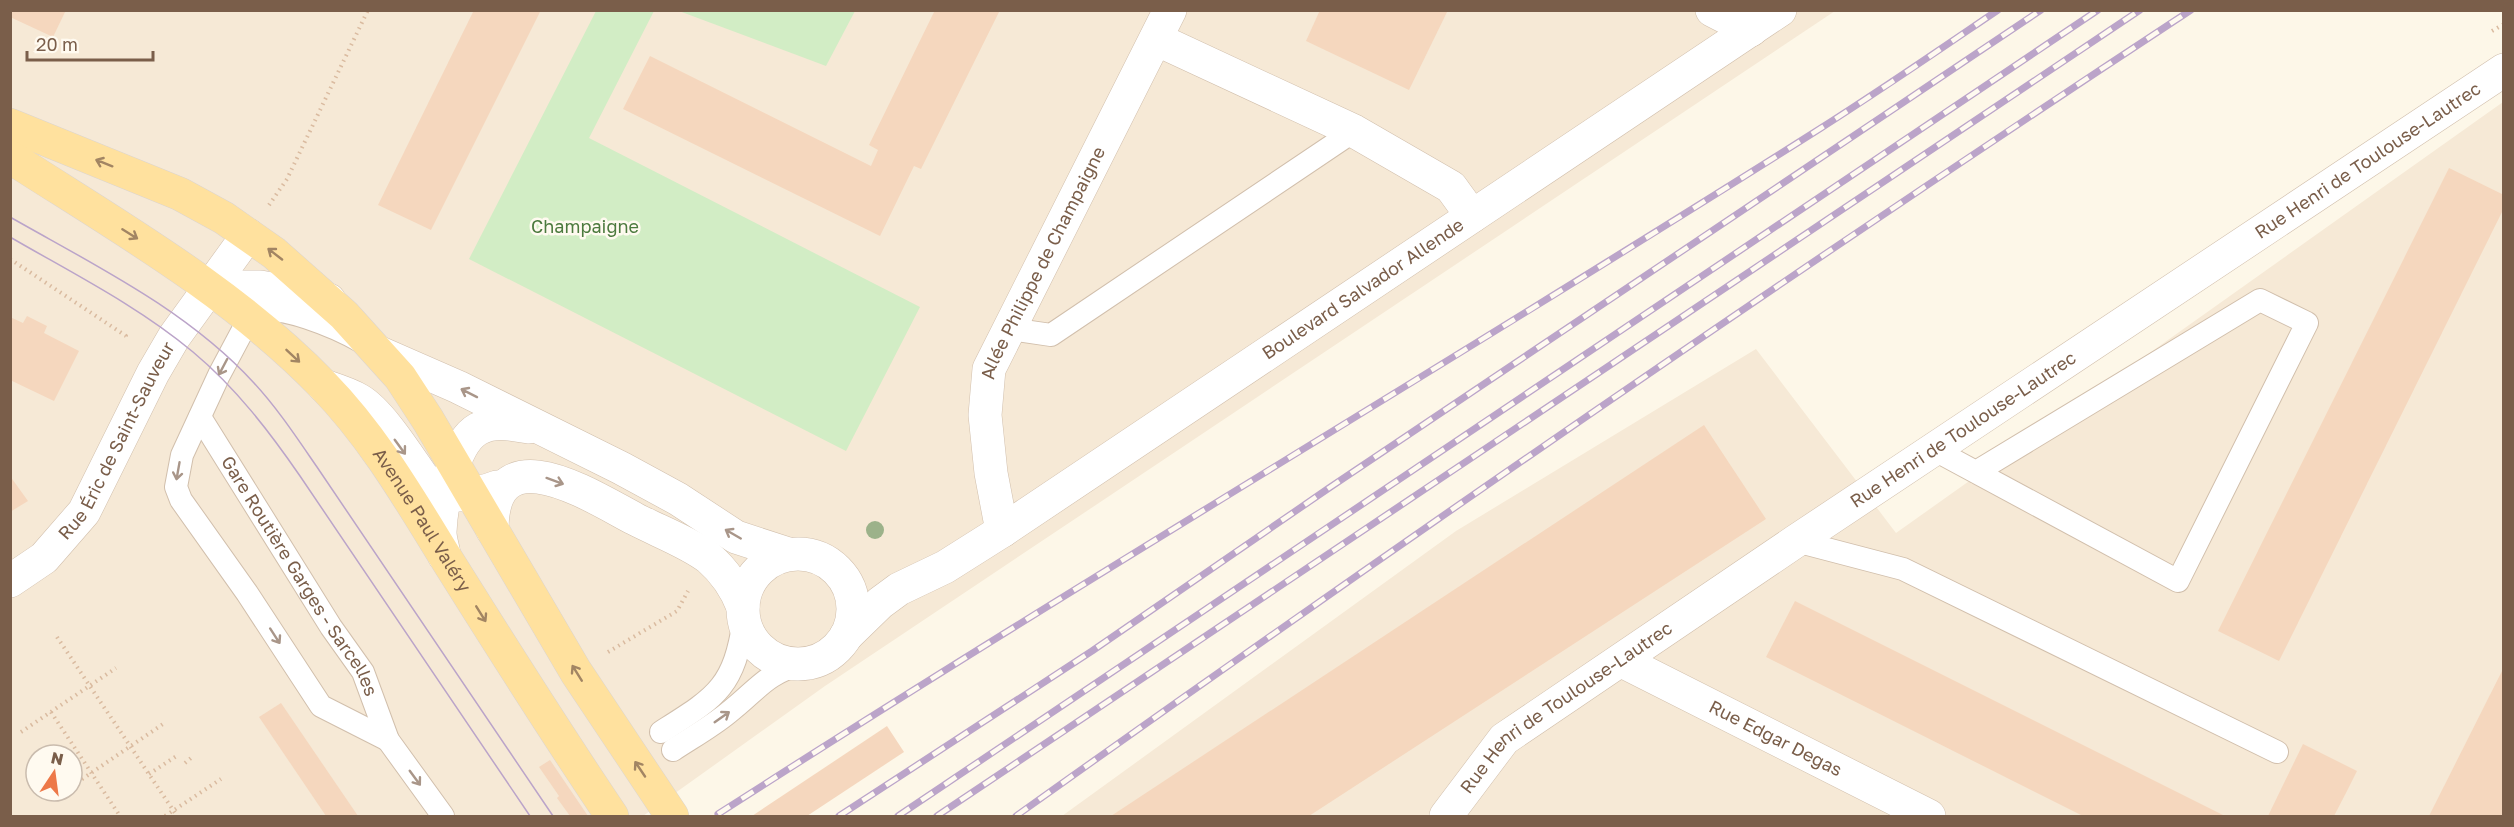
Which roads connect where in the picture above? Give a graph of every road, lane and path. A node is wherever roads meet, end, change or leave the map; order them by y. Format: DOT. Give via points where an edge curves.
graph roads {
  1 [pos="368,10"];
  2 [pos="1713,10"];
  3 [pos="1780,10"];
  4 [pos="1163,25"];
  5 [pos="1751,30"];
  6 [pos="2504,70"];
  7 [pos="10,125"];
  8 [pos="1354,131"];
  9 [pos="10,157"];
  10 [pos="1472,216"];
  11 [pos="248,235"];
  12 [pos="10,259"];
  13 [pos="211,287"];
  14 [pos="329,300"];
  15 [pos="249,318"];
  16 [pos="1010,329"];
  17 [pos="125,344"];
  18 [pos="378,352"];
  19 [pos="324,386"];
  20 [pos="200,417"];
  21 [pos="551,433"];
  22 [pos="1933,449"];
  23 [pos="1976,472"];
  24 [pos="517,479"];
  25 [pos="457,484"];
  26 [pos="492,529"];
  27 [pos="1002,531"];
  28 [pos="1796,541"];
  29 [pos="788,554"];
  30 [pos="444,555"];
  31 [pos="832,565"];
  32 [pos="945,567"];
  33 [pos="10,580"];
  34 [pos="689,589"];
  35 [pos="743,614"];
  36 [pos="846,636"];
  37 [pos="57,637"];
  38 [pos="622,644"];
  39 [pos="1622,661"];
  40 [pos="804,663"];
  41 [pos="116,668"];
  42 [pos="90,686"];
  43 [pos="51,712"];
  44 [pos="166,722"];
  45 [pos="21,732"];
  46 [pos="388,741"];
  47 [pos="130,746"];
  48 [pos="2277,752"];
  49 [pos="178,755"];
  50 [pos="191,758"];
  51 [pos="185,763"];
  52 [pos="91,773"];
  53 [pos="148,774"];
  54 [pos="84,778"];
  55 [pos="221,779"];
  56 [pos="174,811"];
  57 [pos="120,816"];
  58 [pos="165,816"];
  59 [pos="177,816"];
  60 [pos="442,816"];
  61 [pos="612,816"];
  62 [pos="672,816"];
  63 [pos="1446,816"];
  64 [pos="1929,816"];
  1 -- 11 [label="path" via="287,179"];
  2 -- 5 [label="street"];
  3 -- 5 [label="street, Boulevard Salvador Allende"];
  4 -- 8 [label="street"];
  4 -- 16 [label="street, Allée Philippe de Champaigne"];
  5 -- 10 [label="street, Boulevard Salvador Allende"];
  6 -- 22 [label="street, Rue Henri de Toulouse-Lautrec"];
  11 -- 7 [label="main road, one-way" via="180,194"];
  8 -- 10 [label="street" via="1451,187"];
  8 -- 16 [label="lane" via="1051,335"];
  9 -- 13 [label="main road, Avenue Paul Valéry, one-way"];
  10 -- 27 [label="street, Boulevard Salvador Allende"];
  11 -- 13 [label="street"];
  14 -- 11 [label="main road, one-way"];
  12 -- 17 [label="path" via="126,336"];
  13 -- 14 [label="street" via="260,287"];
  13 -- 15 [label="main road, Avenue Paul Valéry"];
  13 -- 33 [label="street, Rue Éric de Saint-Sauveur" via="184,320 153,373 84,512 44,558"];
  14 -- 18 [label="main road"];
  15 -- 18 [label="lane" via="259,309 309,318"];
  15 -- 19 [label="main road, Avenue Paul Valéry, one-way"];
  15 -- 20 [label="lane, Gare Routière Garges - Sarcelles, one-way"];
  16 -- 27 [label="street, Allée Philippe de Champaigne" via="989,369 985,415"];
  21 -- 18 [label="street, one-way"];
  18 -- 25 [label="main road" via="400,377"];
  19 -- 25 [label="street, one-way" via="367,406 431,489"];
  19 -- 30 [label="main road, Avenue Paul Valéry" via="373,445"];
  20 -- 46 [label="lane, Gare Routière Garges - Sarcelles" via="363,672"];
  20 -- 46 [label="lane, Gare Routière Garges - Sarcelles, one-way" via="178,470 176,487 181,500 321,706"];
  21 -- 25 [label="street" via="506,423 479,428 469,436"];
  29 -- 21 [label="street, one-way" via="736,537 678,499"];
  22 -- 23 [label="lane"];
  22 -- 28 [label="street, Rue Henri de Toulouse-Lautrec"];
  23 -- 23 [label="lane" via="2178,581 2307,323 2260,300"];
  24 -- 25 [label="street" via="485,491"];
  24 -- 26 [label="street" via="503,487 495,500"];
  24 -- 35 [label="street, one-way" via="535,475 550,478 701,553 737,592"];
  25 -- 26 [label="main road"];
  25 -- 30 [label="street" via="440,535"];
  62 -- 26 [label="main road, one-way" via="545,621"];
  27 -- 32 [label="street, Boulevard Salvador Allende"];
  28 -- 39 [label="street, Rue Henri de Toulouse-Lautrec"];
  28 -- 48 [label="lane" via="1903,569"];
  29 -- 31 [label="street" via="811,555"];
  29 -- 35 [label="street" via="757,571 747,588"];
  30 -- 61 [label="main road, Avenue Paul Valéry, one-way"];
  31 -- 32 [label="street, Boulevard Salvador Allende" via="848,573 873,577"];
  31 -- 36 [label="street" via="847,582 851,594 853,616"];
  32 -- 36 [label="street, Boulevard Salvador Allende" via="899,589"];
  34 -- 38 [label="path" via="677,611"];
  35 -- 40 [label="street" via="748,632 764,653 776,660"];
  35 -- 40 [label="lane, one-way" via="737,656 717,693 667,741 726,714 769,676"];
  36 -- 40 [label="street" via="826,656"];
  37 -- 42 [label="path"];
  39 -- 63 [label="street, Rue Henri de Toulouse-Lautrec" via="1504,739"];
  39 -- 64 [label="street, Rue Edgar Degas"];
  41 -- 42 [label="path"];
  42 -- 43 [label="path"];
  42 -- 47 [label="path"];
  43 -- 45 [label="path"];
  43 -- 52 [label="path"];
  44 -- 47 [label="path"];
  46 -- 60 [label="lane, Gare Routière Garges - Sarcelles, one-way"];
  47 -- 52 [label="path"];
  47 -- 53 [label="path"];
  49 -- 53 [label="path"];
  50 -- 51 [label="path"];
  52 -- 54 [label="path"];
  52 -- 57 [label="path"];
  53 -- 56 [label="path"];
  55 -- 56 [label="path"];
  56 -- 58 [label="path"];
  56 -- 59 [label="path"];
}
